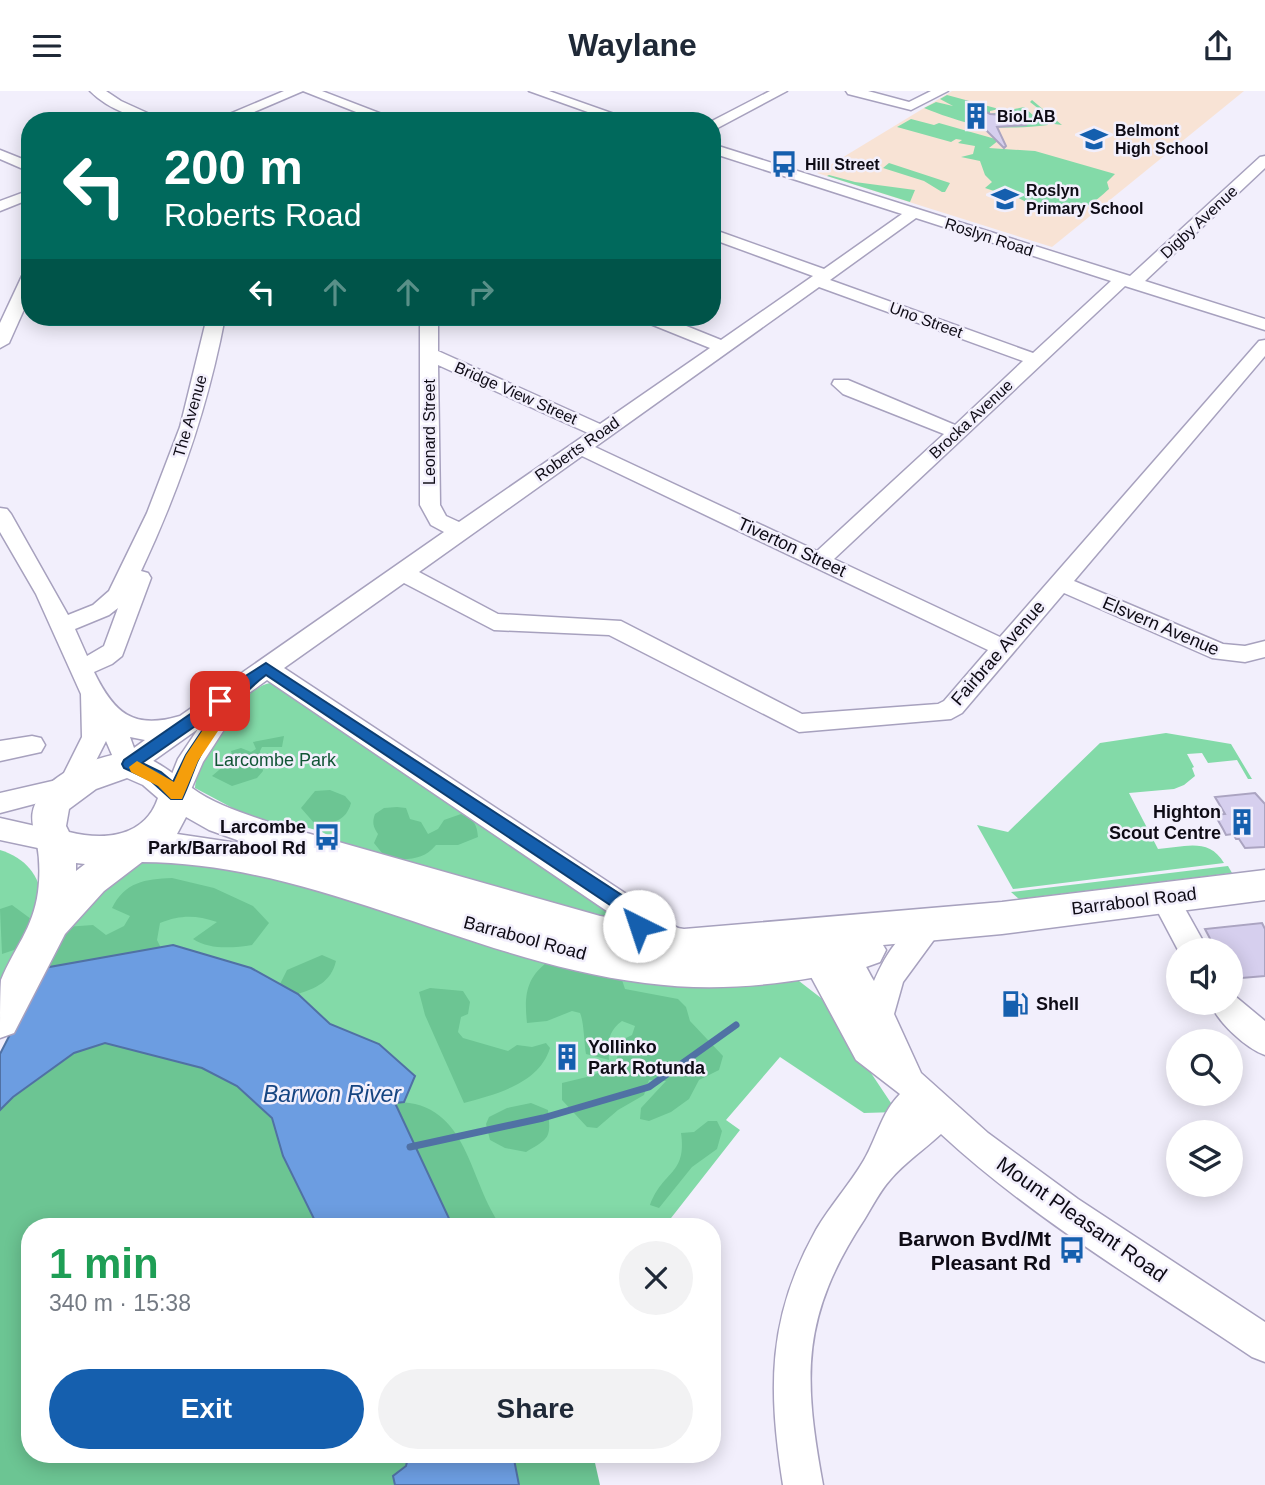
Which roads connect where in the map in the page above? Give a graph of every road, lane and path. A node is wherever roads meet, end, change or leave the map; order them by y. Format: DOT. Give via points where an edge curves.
graph roads {
  1 [pos="97,91"];
  2 [pos="296,91"];
  3 [pos="310,91"];
  4 [pos="536,91"];
  5 [pos="739,91"];
  6 [pos="780,91"];
  7 [pos="853,91"];
  8 [pos="941,91"];
  9 [pos="766,99"];
  10 [pos="136,112"];
  11 [pos="243,112"];
  12 [pos="368,112"];
  13 [pos="600,112"];
  14 [pos="721,122"];
  15 [pos="721,151"];
  16 [pos="0,154"];
  17 [pos="1265,160"];
  18 [pos="21,164"];
  19 [pos="21,198"];
  20 [pos="0,206"];
  21 [pos="914,213"];
  22 [pos="721,238"];
  23 [pos="821,278"];
  24 [pos="1128,281"];
  25 [pos="21,296"];
  26 [pos="1265,325"];
  27 [pos="214,326"];
  28 [pos="429,326"];
  29 [pos="671,326"];
  30 [pos="0,343"];
  31 [pos="1265,345"];
  32 [pos="723,347"];
  33 [pos="429,354"];
  34 [pos="1034,359"];
  35 [pos="841,384"];
  36 [pos="602,432"];
  37 [pos="956,432"];
  38 [pos="580,447"];
  39 [pos="158,513"];
  40 [pos="0,514"];
  41 [pos="460,531"];
  42 [pos="820,560"];
  43 [pos="402,572"];
  44 [pos="1060,583"];
  45 [pos="61,626"];
  46 [pos="1004,648"];
  47 [pos="1265,649"];
  48 [pos="80,668"];
  49 [pos="266,668"];
  50 [pos="241,686"];
  51 [pos="92,691"];
  52 [pos="108,715"];
  53 [pos="199,716"];
  54 [pos="32,745"];
  55 [pos="0,751"];
  56 [pos="129,764"];
  57 [pos="69,786"];
  58 [pos="177,795"];
  59 [pos="0,803"];
  60 [pos="0,828"];
  61 [pos="54,842"];
  62 [pos="133,848"];
  63 [pos="1265,885"];
  64 [pos="1164,897"];
  65 [pos="1002,918"];
  66 [pos="622,922"];
  67 [pos="50,926"];
  68 [pos="921,937"];
  69 [pos="1186,938"];
  70 [pos="828,950"];
  71 [pos="1237,1015"];
  72 [pos="878,1016"];
  73 [pos="0,1020"];
  74 [pos="1265,1041"];
  75 [pos="924,1097"];
  76 [pos="1265,1344"];
  77 [pos="803,1485"];
  1 -- 10 [label="street"];
  2 -- 11 [label="street"];
  3 -- 12 [label="street"];
  4 -- 13 [label="street"];
  5 -- 9 [label="street"];
  6 -- 9 [label="street"];
  7 -- 8 [label="street" via="911,106"];
  9 -- 14 [label="street"];
  15 -- 21 [label="street, Roslyn Road"];
  16 -- 18 [label="street"];
  17 -- 24 [label="street, Digby Avenue"];
  19 -- 20 [label="street"];
  21 -- 23 [label="street, Roberts Road"];
  21 -- 24 [label="street, Roslyn Road"];
  22 -- 23 [label="street, Uno Street"];
  23 -- 32 [label="street, Roberts Road"];
  23 -- 34 [label="street, Uno Street"];
  24 -- 26 [label="street, Roslyn Road"];
  24 -- 34 [label="street, Brocka Avenue"];
  25 -- 30 [label="street"];
  27 -- 39 [label="street, The Avenue" via="190,427"];
  28 -- 33 [label="street, Leonard Street"];
  29 -- 32 [label="street"];
  31 -- 44 [label="street, Fairbrae Avenue"];
  32 -- 36 [label="street, Roberts Road"];
  33 -- 36 [label="street, Bridge View Street"];
  33 -- 41 [label="street, Leonard Street" via="430,505 438,520"];
  34 -- 37 [label="street, Brocka Avenue"];
  35 -- 37 [label="street"];
  36 -- 38 [label="street, Roberts Road"];
  37 -- 42 [label="street, Brocka Avenue"];
  38 -- 41 [label="street, Roberts Road"];
  38 -- 42 [label="street, Tiverton Street"];
  39 -- 45 [label="street, The Avenue" via="114,601"];
  39 -- 48 [label="street, The Avenue" via="115,647 106,657"];
  40 -- 45 [label="street"];
  41 -- 43 [label="street, Roberts Road"];
  42 -- 46 [label="street, Tiverton Street"];
  43 -- 46 [label="street, Fairbrae Avenue" via="494,622 613,627 799,723 942,713 953,707"];
  43 -- 49 [label="street, Roberts Road"];
  44 -- 46 [label="street, Fairbrae Avenue"];
  44 -- 47 [label="street, Elsvern Avenue" via="1220,652 1245,654"];
  45 -- 48 [label="street"];
  48 -- 51 [label="street"];
  49 -- 50 [label="street, Roberts Road"];
  49 -- 66 [label="street"];
  50 -- 53 [label="street, Roberts Road"];
  50 -- 58 [label="street, Roberts Road" via="195,752"];
  51 -- 52 [label="street"];
  51 -- 57 [label="street" via="95,737"];
  52 -- 53 [label="street" via="145,731 172,729"];
  52 -- 56 [label="street"];
  53 -- 56 [label="street, Roberts Road"];
  54 -- 55 [label="street"];
  56 -- 57 [label="main road"];
  56 -- 58 [label="main road" via="155,776"];
  57 -- 59 [label="street"];
  57 -- 61 [label="main road" via="50,815"];
  58 -- 62 [label="main road" via="163,826"];
  58 -- 66 [label="main road, Barrabool Road" via="245,829 481,900"];
  60 -- 61 [label="street"];
  61 -- 62 [label="main road" via="84,851"];
  61 -- 67 [label="main road" via="59,891"];
  62 -- 67 [label="main road" via="91,880"];
  62 -- 70 [label="main road, Barrabool Road" via="179,846 253,859 578,954 629,963 705,971 774,967"];
  63 -- 64 [label="main road, Barrabool Road"];
  64 -- 65 [label="main road, Barrabool Road"];
  64 -- 69 [label="street"];
  65 -- 68 [label="main road, Barrabool Road"];
  65 -- 70 [label="main road, Barrabool Road"];
  66 -- 70 [label="main road, Barrabool Road" via="684,946"];
  67 -- 73 [label="main road"];
  68 -- 70 [label="main road, Barrabool Road"];
  68 -- 72 [label="street" via="892,970"];
  70 -- 72 [label="street, Mount Pleasant Road"];
  70 -- 75 [label="street, Mount Pleasant Road" via="867,1050"];
  71 -- 74 [label="street"];
  72 -- 75 [label="street, Mount Pleasant Road"];
  75 -- 76 [label="street, Mount Pleasant Road" via="976,1144 1066,1211"];
  75 -- 77 [label="street" via="828,1243 800,1308 791,1365 793,1425"];
}
